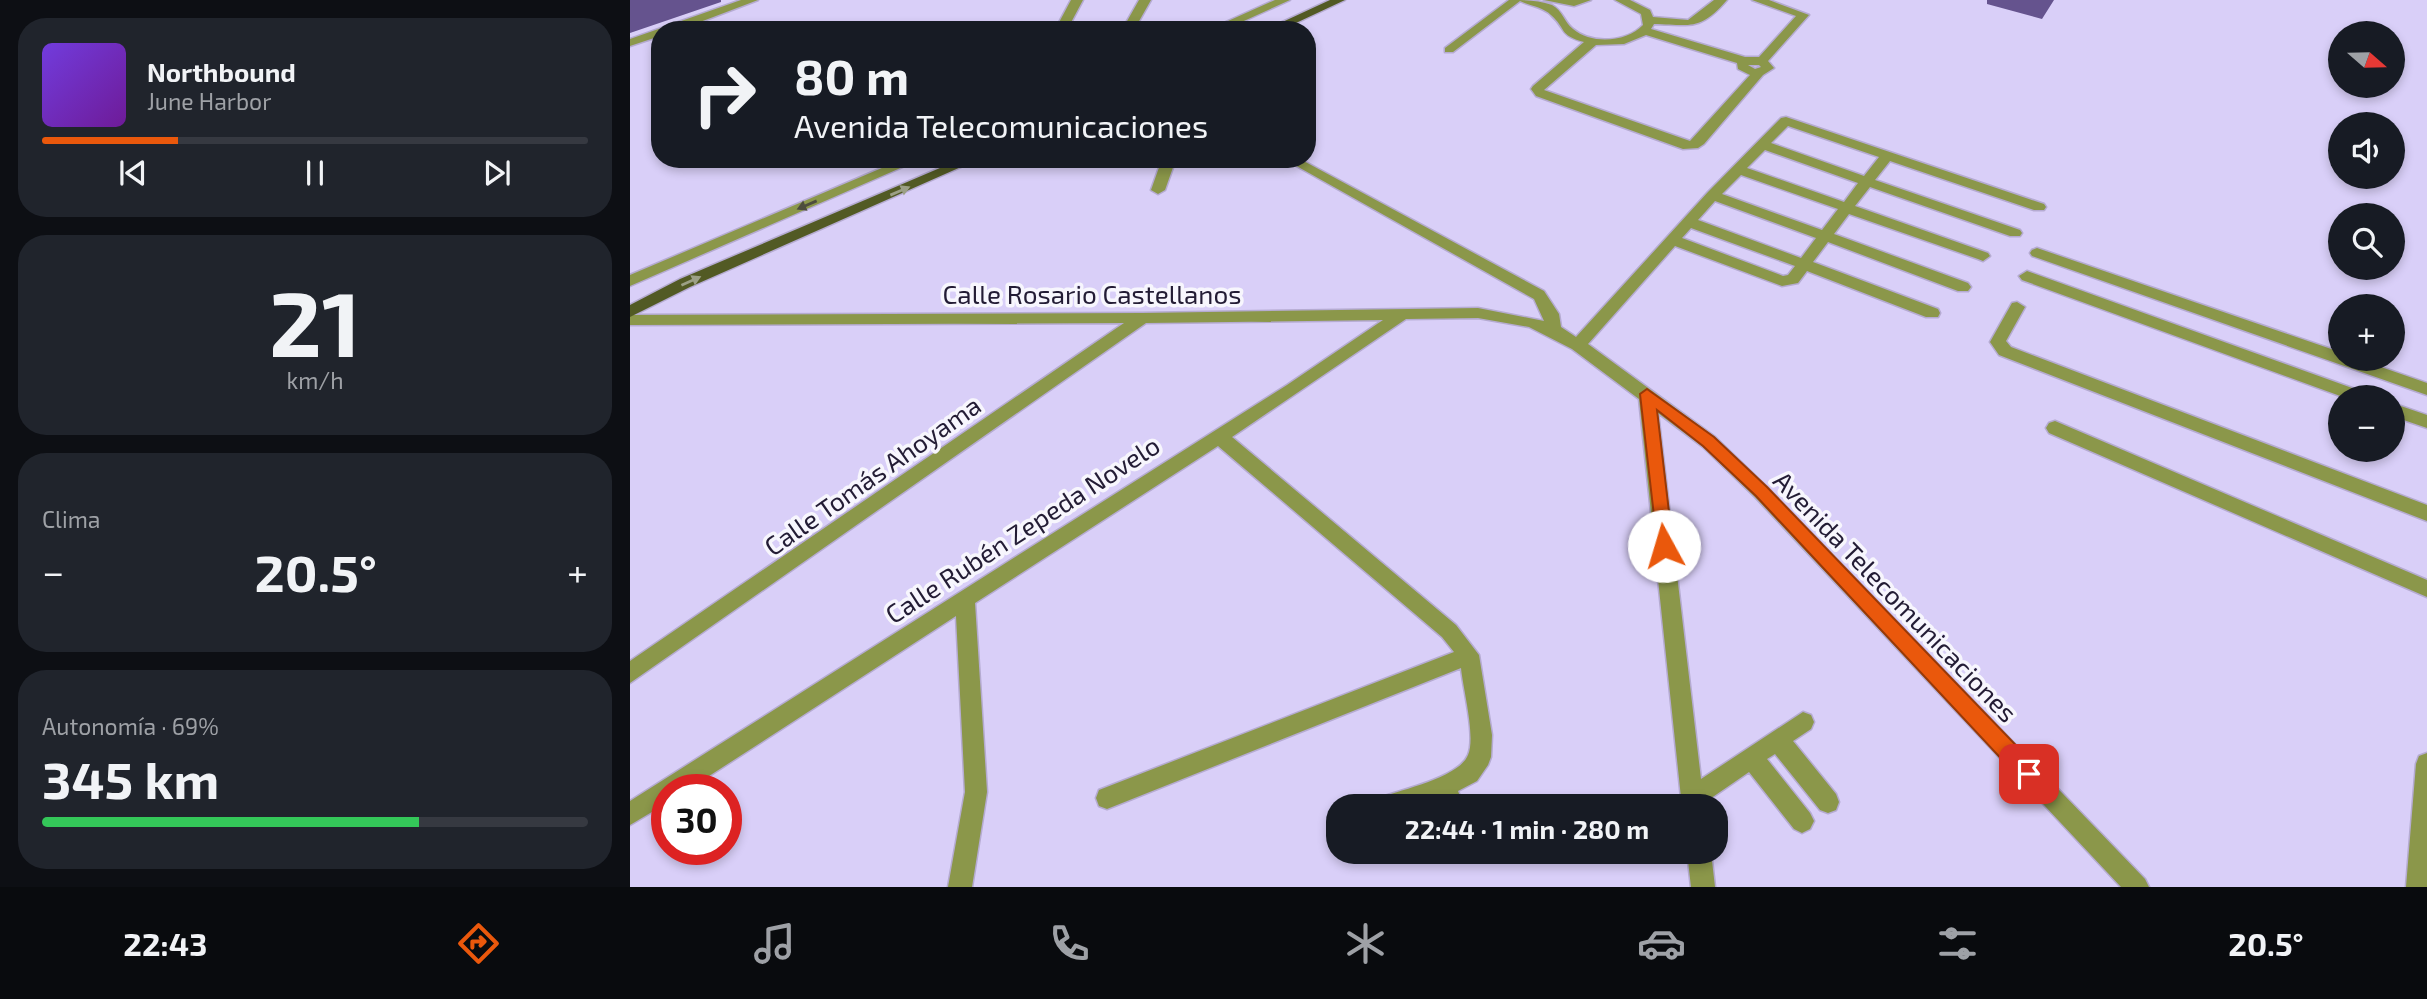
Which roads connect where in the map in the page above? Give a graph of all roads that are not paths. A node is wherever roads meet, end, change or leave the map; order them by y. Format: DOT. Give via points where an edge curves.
graph roads {
  1 [pos="752,0"];
  2 [pos="1077,0"];
  3 [pos="1145,0"];
  4 [pos="1284,0"];
  5 [pos="1339,0"];
  6 [pos="1516,0"];
  7 [pos="1525,0"];
  8 [pos="1550,0"];
  9 [pos="1585,0"];
  10 [pos="1721,0"];
  11 [pos="1758,0"];
  12 [pos="1629,1"];
  13 [pos="692,21"];
  14 [pos="1065,21"];
  15 [pos="1133,21"];
  16 [pos="1235,21"];
  17 [pos="1291,21"];
  18 [pos="1647,26"];
  19 [pos="651,35"];
  20 [pos="1593,41"];
  21 [pos="630,43"];
  22 [pos="1449,50"];
  23 [pos="1752,64"];
  24 [pos="1763,145"];
  25 [pos="1886,155"];
  26 [pos="894,168"];
  27 [pos="952,168"];
  28 [pos="1166,168"];
  29 [pos="1306,168"];
  30 [pos="1740,170"];
  31 [pos="1866,181"];
  32 [pos="1158,190"];
  33 [pos="1713,195"];
  34 [pos="2039,207"];
  35 [pos="1846,208"];
  36 [pos="1689,222"];
  37 [pos="2015,233"];
  38 [pos="1825,236"];
  39 [pos="1671,240"];
  40 [pos="2037,253"];
  41 [pos="1983,256"];
  42 [pos="1804,264"];
  43 [pos="2027,276"];
  44 [pos="630,281"];
  45 [pos="1963,286"];
  46 [pos="2017,307"];
  47 [pos="630,312"];
  48 [pos="1404,313"];
  49 [pos="1932,313"];
  50 [pos="1143,318"];
  51 [pos="630,320"];
  52 [pos="1553,330"];
  53 [pos="1578,345"];
  54 [pos="2328,385"];
  55 [pos="2427,389"];
  56 [pos="1647,394"];
  57 [pos="2405,414"];
  58 [pos="2427,422"];
  59 [pos="2055,428"];
  60 [pos="1219,436"];
  61 [pos="2427,513"];
  62 [pos="2427,589"];
  63 [pos="965,598"];
  64 [pos="1469,655"];
  65 [pos="630,673"];
  66 [pos="1803,722"];
  67 [pos="1778,740"];
  68 [pos="1752,758"];
  69 [pos="2427,764"];
  70 [pos="693,774"];
  71 [pos="1451,794"];
  72 [pos="1692,794"];
  73 [pos="1705,794"];
  74 [pos="1107,799"];
  75 [pos="651,801"];
  76 [pos="1828,802"];
  77 [pos="630,814"];
  78 [pos="1802,821"];
  79 [pos="1700,864"];
  80 [pos="960,887"];
  81 [pos="1703,887"];
  82 [pos="2137,887"];
  83 [pos="2418,887"];
  1 -- 13 [label="street"];
  2 -- 14 [label="street"];
  3 -- 15 [label="street"];
  4 -- 16 [label="street"];
  5 -- 17 [label="main road"];
  6 -- 22 [label="street"];
  7 -- 20 [label="street" via="1557,14 1571,34"];
  8 -- 9 [label="street"];
  10 -- 18 [label="street" via="1689,24"];
  11 -- 23 [label="street" via="1803,15"];
  12 -- 18 [label="street" via="1646,12"];
  18 -- 20 [label="street" via="1626,40"];
  18 -- 23 [label="street"];
  19 -- 21 [label="street"];
  20 -- 23 [label="street" via="1539,85 1540,93 1683,145 1697,143"];
  24 -- 25 [label="street" via="1786,121"];
  24 -- 30 [label="street"];
  24 -- 31 [label="street"];
  25 -- 31 [label="street"];
  25 -- 34 [label="street"];
  26 -- 44 [label="street, one-way"];
  47 -- 27 [label="main road, one-way" via="685,283"];
  28 -- 32 [label="street"];
  29 -- 52 [label="street" via="1539,295 1551,314"];
  30 -- 33 [label="street"];
  30 -- 35 [label="street"];
  31 -- 35 [label="street"];
  31 -- 37 [label="street"];
  33 -- 36 [label="street"];
  33 -- 38 [label="street"];
  35 -- 38 [label="street"];
  35 -- 41 [label="street"];
  36 -- 39 [label="street"];
  36 -- 42 [label="street"];
  38 -- 42 [label="street"];
  38 -- 45 [label="street"];
  39 -- 42 [label="street" via="1782,281 1793,279"];
  39 -- 53 [label="street"];
  40 -- 55 [label="street"];
  42 -- 49 [label="street"];
  43 -- 54 [label="street"];
  46 -- 61 [label="street" via="1998,342 2004,351"];
  48 -- 50 [label="street, Calle Rosario Castellanos"];
  48 -- 52 [label="street, Calle Rosario Castellanos" via="1508,316"];
  48 -- 60 [label="street, Calle Rubén Zepeda Novelo"];
  50 -- 51 [label="street, Calle Rosario Castellanos"];
  50 -- 65 [label="street, Calle Tomás Ahoyama"];
  52 -- 53 [label="street, Avenida Telecomunicaciones"];
  53 -- 56 [label="street, Avenida Telecomunicaciones"];
  56 -- 72 [label="street"];
  56 -- 82 [label="street, Avenida Telecomunicaciones" via="1709,442 1761,492"];
  57 -- 58 [label="street"];
  59 -- 62 [label="street"];
  60 -- 63 [label="street, Calle Rubén Zepeda Novelo"];
  60 -- 64 [label="street" via="1449,631"];
  63 -- 70 [label="street, Calle Rubén Zepeda Novelo"];
  63 -- 80 [label="street" via="976,792"];
  64 -- 71 [label="street" via="1480,757"];
  64 -- 74 [label="street"];
  66 -- 67 [label="street"];
  67 -- 68 [label="street"];
  67 -- 76 [label="street"];
  68 -- 73 [label="street"];
  68 -- 78 [label="street"];
  69 -- 83 [label="street"];
  75 -- 77 [label="street, Calle Rubén Zepeda Novelo"];
  79 -- 81 [label="street"];
}
